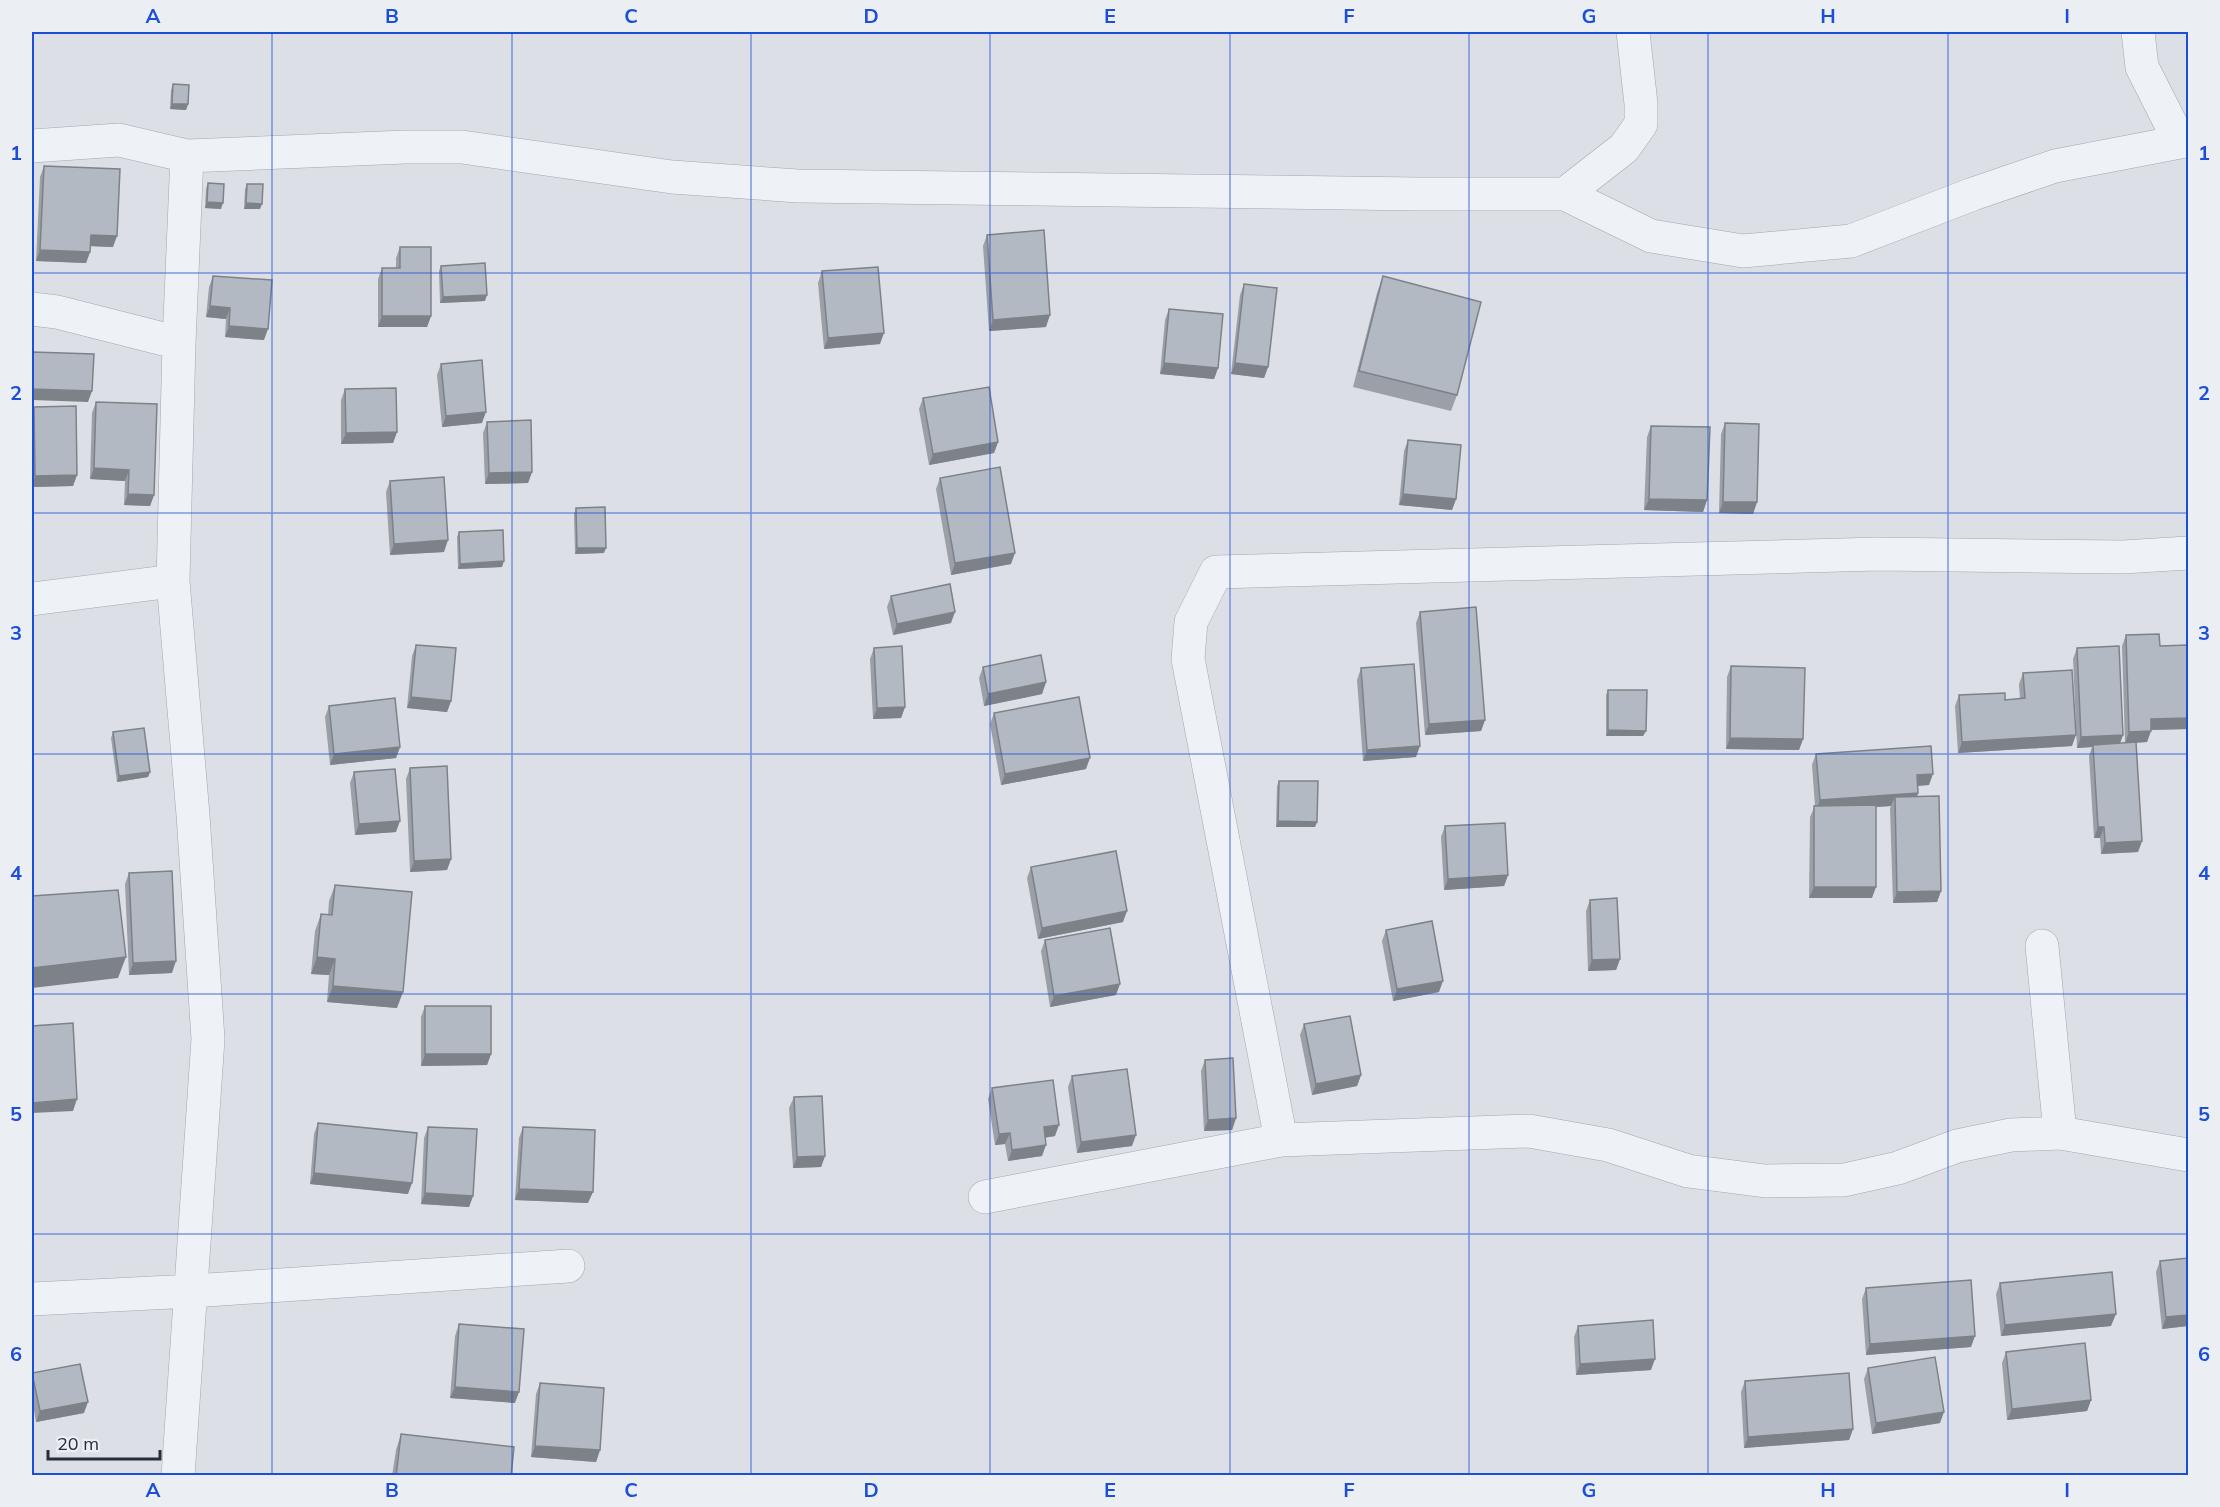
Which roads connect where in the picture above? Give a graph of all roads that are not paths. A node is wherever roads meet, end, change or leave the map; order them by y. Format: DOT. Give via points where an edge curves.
graph roads {
  1 [pos="1633,32"];
  2 [pos="2138,32"];
  3 [pos="2184,142"];
  4 [pos="32,146"];
  5 [pos="187,156"];
  6 [pos="1565,194"];
  7 [pos="32,309"];
  8 [pos="178,343"];
  9 [pos="2188,553"];
  10 [pos="172,581"];
  11 [pos="32,599"];
  12 [pos="2042,946"];
  13 [pos="2060,1133"];
  14 [pos="1281,1140"];
  15 [pos="2188,1155"];
  16 [pos="985,1197"];
  17 [pos="568,1266"];
  18 [pos="192,1291"];
  19 [pos="32,1299"];
  20 [pos="178,1476"];
  1 -- 6 [label="street" via="1641,124 1624,148"];
  2 -- 3 [label="street" via="2142,67"];
  3 -- 6 [label="street" via="2055,166 1851,241 1743,251 1651,236"];
  4 -- 5 [label="street" via="119,140"];
  5 -- 6 [label="street" via="462,147 672,177 798,186"];
  5 -- 8 [label="street"];
  7 -- 8 [label="street"];
  8 -- 10 [label="street"];
  9 -- 14 [label="street" via="2123,557 1878,554 1216,572 1191,622 1188,659"];
  10 -- 11 [label="street"];
  10 -- 18 [label="street" via="208,1040"];
  12 -- 13 [label="street"];
  13 -- 14 [label="street" via="2011,1135 1957,1146 1898,1168 1844,1180 1787,1181 1689,1171 1608,1145 1529,1131"];
  13 -- 15 [label="street"];
  14 -- 16 [label="street"];
  17 -- 18 [label="street"];
  18 -- 19 [label="street"];
  18 -- 20 [label="street"];
}
